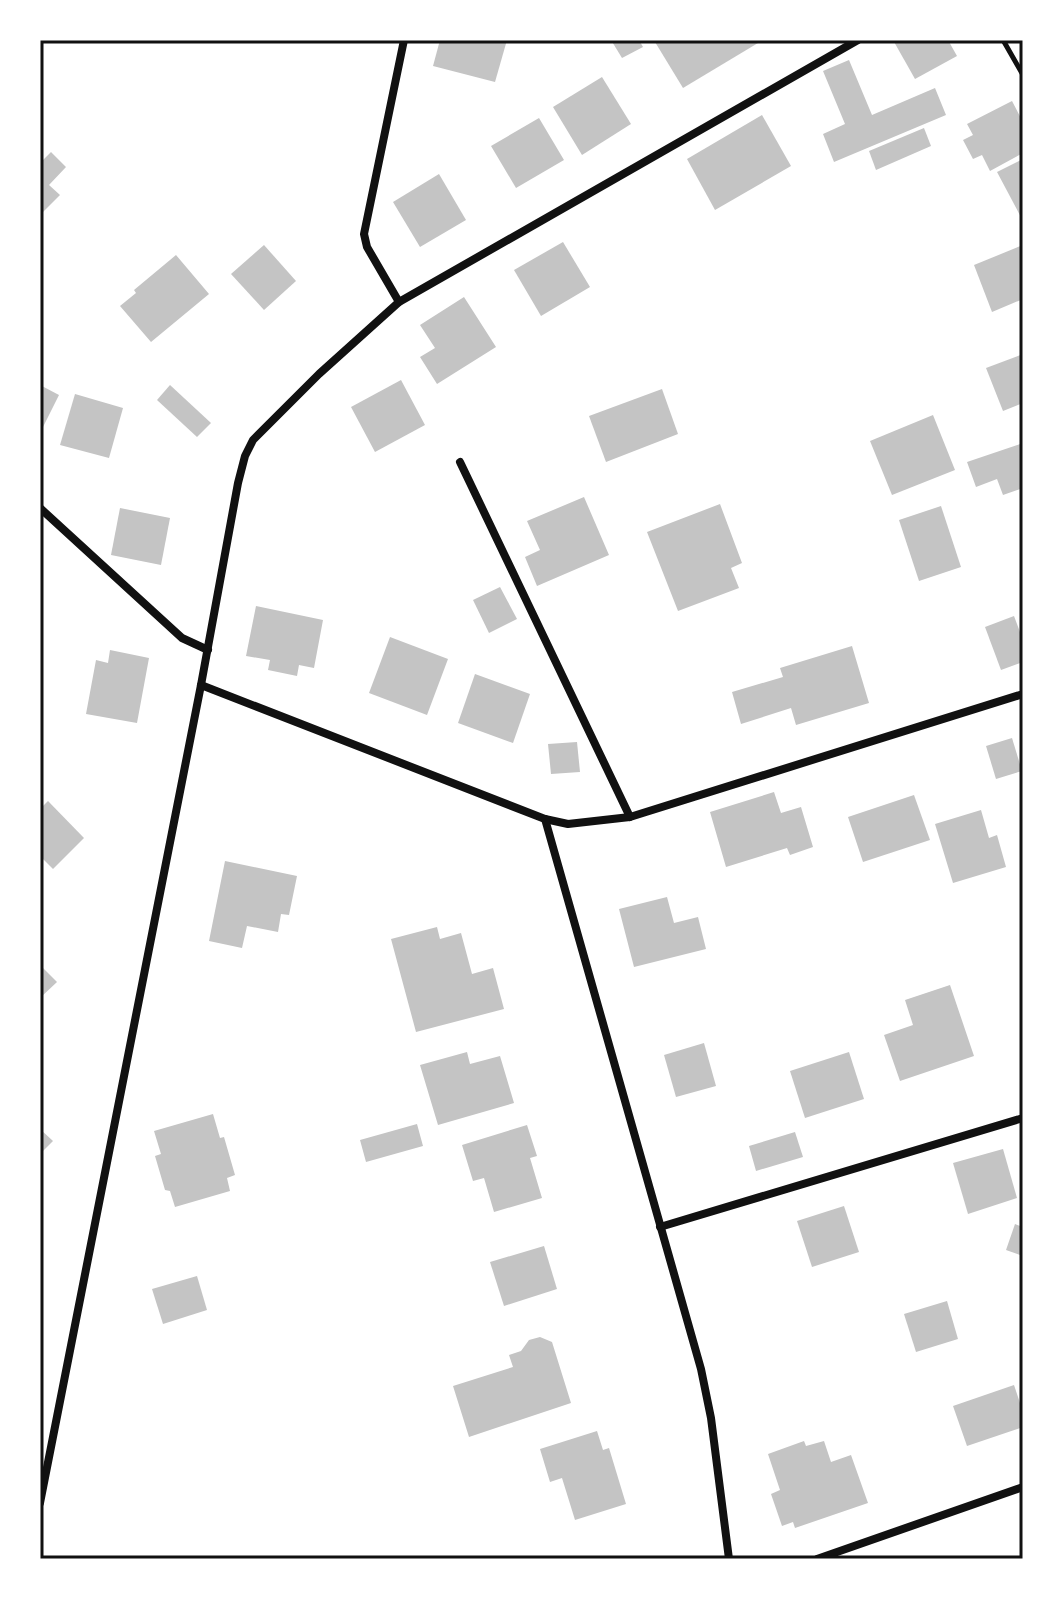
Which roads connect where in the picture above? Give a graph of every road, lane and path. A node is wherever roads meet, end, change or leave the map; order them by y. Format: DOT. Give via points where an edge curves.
graph roads {
  1 [pos="404,40"];
  2 [pos="858,40"];
  3 [pos="1003,40"];
  4 [pos="842,44"];
  5 [pos="1023,75"];
  6 [pos="399,302"];
  7 [pos="460,462"];
  8 [pos="40,508"];
  9 [pos="208,650"];
  10 [pos="201,685"];
  11 [pos="1023,694"];
  12 [pos="630,817"];
  13 [pos="545,819"];
  14 [pos="1023,1118"];
  15 [pos="660,1227"];
  16 [pos="1023,1487"];
  17 [pos="40,1503"];
  18 [pos="729,1559"];
  19 [pos="817,1559"];
  1 -- 6 [label="street" via="364,234"];
  2 -- 4 [label="street"];
  3 -- 5 [label="path"];
  4 -- 6 [label="street"];
  6 -- 9 [label="street" via="253,440 245,456"];
  7 -- 12 [label="street"];
  8 -- 9 [label="street" via="182,638"];
  9 -- 10 [label="street"];
  10 -- 13 [label="street"];
  10 -- 17 [label="street"];
  11 -- 12 [label="street"];
  12 -- 13 [label="street" via="568,824"];
  13 -- 15 [label="street"];
  14 -- 15 [label="street"];
  15 -- 18 [label="street" via="701,1369"];
  16 -- 19 [label="street"];
}
